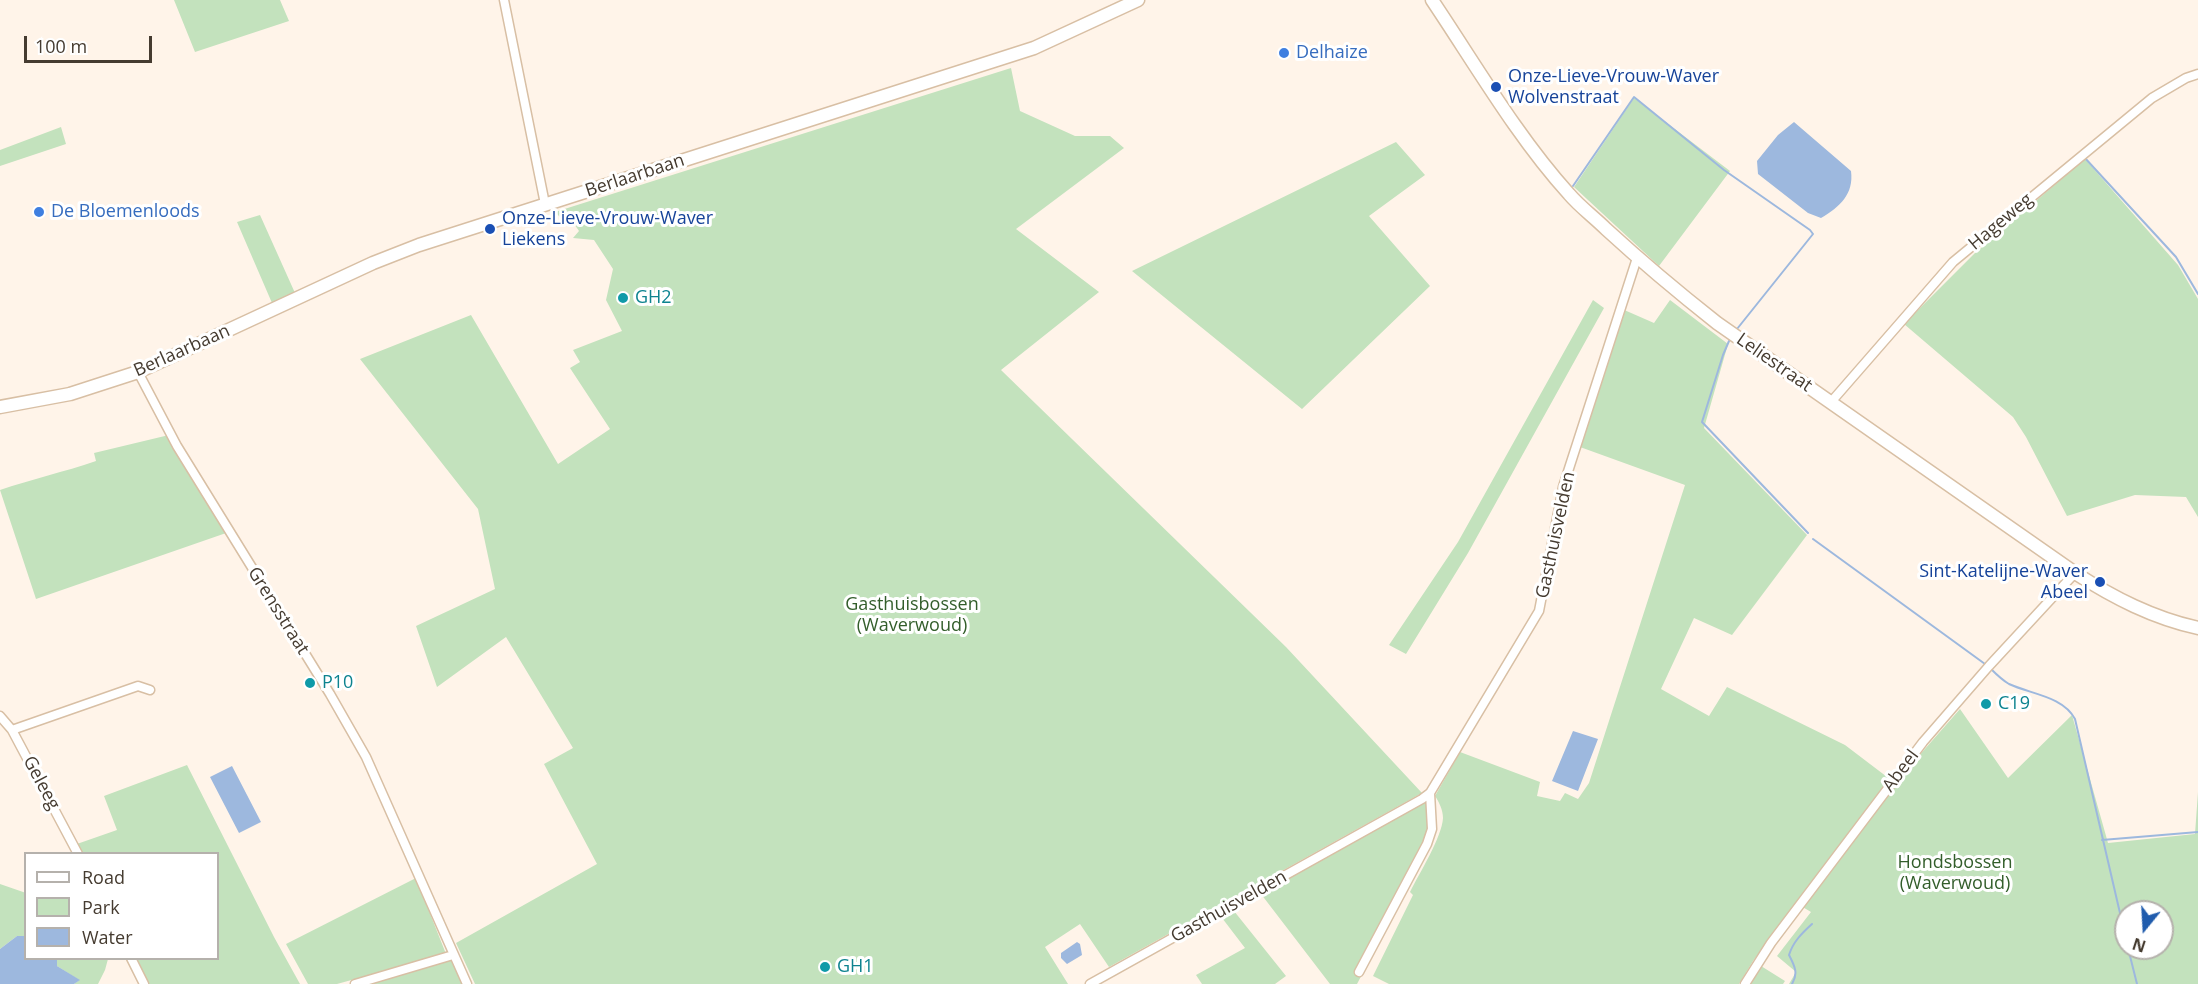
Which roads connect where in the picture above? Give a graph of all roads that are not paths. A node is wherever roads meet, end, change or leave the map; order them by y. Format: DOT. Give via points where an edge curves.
graph roads {
  1 [pos="504,0"];
  2 [pos="1138,0"];
  3 [pos="1432,0"];
  4 [pos="2198,74"];
  5 [pos="545,204"];
  6 [pos="1637,258"];
  7 [pos="138,372"];
  8 [pos="1831,402"];
  9 [pos="0,407"];
  10 [pos="2075,573"];
  11 [pos="2198,628"];
  12 [pos="150,690"];
  13 [pos="0,716"];
  14 [pos="12,730"];
  15 [pos="1430,793"];
  16 [pos="77,852"];
  17 [pos="453,955"];
  18 [pos="132,960"];
  19 [pos="1359,972"];
  20 [pos="144,984"];
  21 [pos="354,984"];
  22 [pos="467,984"];
  23 [pos="1090,984"];
  24 [pos="1745,984"];
  1 -- 5 [label="street"];
  2 -- 5 [label="street, Berlaarbaan" via="1034,48"];
  3 -- 6 [label="street, Leliestraat" via="1545,165 1570,196"];
  4 -- 8 [label="street, Hageweg" via="2152,98 1953,262"];
  5 -- 7 [label="street, Berlaarbaan" via="373,263"];
  6 -- 8 [label="street, Leliestraat" via="1717,323"];
  6 -- 15 [label="street, Gasthuisvelden" via="1563,487 1539,611"];
  7 -- 9 [label="street, Berlaarbaan" via="70,394"];
  7 -- 17 [label="street, Grensstraat" via="177,446 366,757"];
  8 -- 10 [label="street, Leliestraat"];
  10 -- 11 [label="street, Leliestraat" via="2146,612"];
  10 -- 24 [label="street, Abeel" via="1923,742 1771,943"];
  12 -- 14 [label="street" via="138,686"];
  13 -- 14 [label="street, Geleeg"];
  14 -- 16 [label="street, Geleeg"];
  15 -- 19 [label="street" via="1432,829 1427,844"];
  15 -- 23 [label="street, Gasthuisvelden"];
  17 -- 21 [label="street"];
  17 -- 22 [label="street, Grensstraat"];
  18 -- 20 [label="street"];
}
